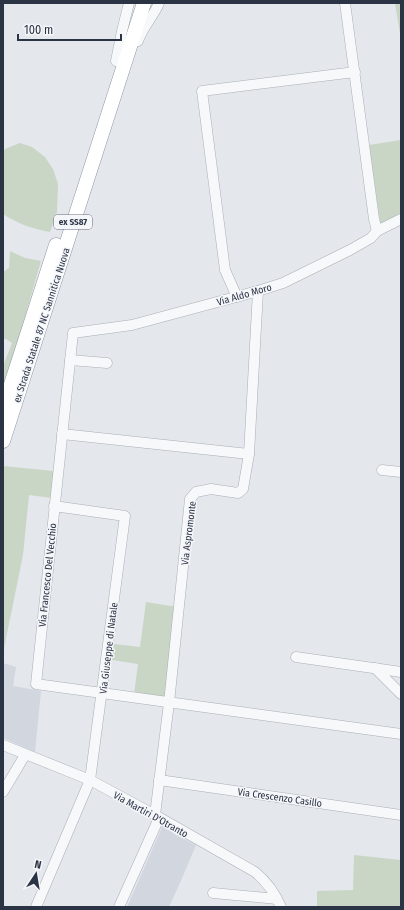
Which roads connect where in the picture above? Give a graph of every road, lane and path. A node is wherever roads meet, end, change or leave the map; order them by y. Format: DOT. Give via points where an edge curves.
graph roads {
  1 [pos="129,3"];
  2 [pos="135,3"];
  3 [pos="144,3"];
  4 [pos="159,3"];
  5 [pos="345,3"];
  6 [pos="116,61"];
  7 [pos="354,72"];
  8 [pos="113,99"];
  9 [pos="401,219"];
  10 [pos="377,231"];
  11 [pos="258,291"];
  12 [pos="237,296"];
  13 [pos="73,332"];
  14 [pos="70,360"];
  15 [pos="108,363"];
  16 [pos="3,409"];
  17 [pos="62,434"];
  18 [pos="3,441"];
  19 [pos="248,454"];
  20 [pos="382,470"];
  21 [pos="401,472"];
  22 [pos="54,506"];
  23 [pos="296,657"];
  24 [pos="375,668"];
  25 [pos="401,672"];
  26 [pos="102,693"];
  27 [pos="401,694"];
  28 [pos="169,703"];
  29 [pos="401,734"];
  30 [pos="3,745"];
  31 [pos="25,755"];
  32 [pos="90,780"];
  33 [pos="159,780"];
  34 [pos="3,792"];
  35 [pos="401,815"];
  36 [pos="157,817"];
  37 [pos="213,893"];
  38 [pos="279,903"];
  39 [pos="36,907"];
  40 [pos="119,907"];
  1 -- 6 [label="street"];
  2 -- 6 [label="highway, ex Strada Statale 87 NC Sannitica Nuova"];
  3 -- 8 [label="highway, ex Strada Statale 87 NC Sannitica Nuova / ex SS87"];
  4 -- 8 [label="street" via="142,30"];
  5 -- 7 [label="street"];
  6 -- 16 [label="highway, ex Strada Statale 87 NC Sannitica Nuova"];
  7 -- 10 [label="street"];
  7 -- 12 [label="street" via="202,91 225,270"];
  8 -- 18 [label="highway, ex Strada Statale 87 NC Sannitica Nuova / ex SS87"];
  9 -- 10 [label="street, Via Aldo Moro"];
  10 -- 11 [label="street, Via Aldo Moro" via="371,238 350,250 283,283"];
  11 -- 12 [label="street, Via Aldo Moro"];
  11 -- 19 [label="street, Via Aspromonte"];
  12 -- 13 [label="street, Via Aldo Moro" via="132,325"];
  13 -- 14 [label="street, Via Francesco Del Vecchio"];
  14 -- 15 [label="street"];
  14 -- 17 [label="street, Via Francesco Del Vecchio"];
  17 -- 19 [label="street"];
  17 -- 22 [label="street, Via Francesco Del Vecchio"];
  19 -- 28 [label="street, Via Aspromonte" via="243,489 238,494 211,489 196,492 190,499"];
  20 -- 21 [label="street"];
  22 -- 26 [label="street, Via Francesco Del Vecchio" via="36,684"];
  22 -- 26 [label="street, Via Giuseppe di Natale" via="125,516"];
  23 -- 24 [label="street"];
  24 -- 25 [label="street"];
  24 -- 27 [label="street"];
  26 -- 28 [label="street, Via Francesco Del Vecchio"];
  26 -- 32 [label="street, Via Giuseppe di Natale"];
  28 -- 29 [label="street, Via Francesco Del Vecchio"];
  28 -- 33 [label="street"];
  30 -- 31 [label="street, Via Martiri D'Otranto"];
  31 -- 32 [label="street, Via Martiri D'Otranto"];
  31 -- 34 [label="street"];
  32 -- 36 [label="street, Via Martiri D'Otranto"];
  32 -- 39 [label="street, Via Giuseppe di Natale"];
  33 -- 35 [label="street, Via Crescenzo Casillo"];
  33 -- 36 [label="street"];
  36 -- 38 [label="street, Via Martiri D'Otranto" via="255,872 265,880"];
  36 -- 40 [label="street"];
  37 -- 38 [label="street"];
}
